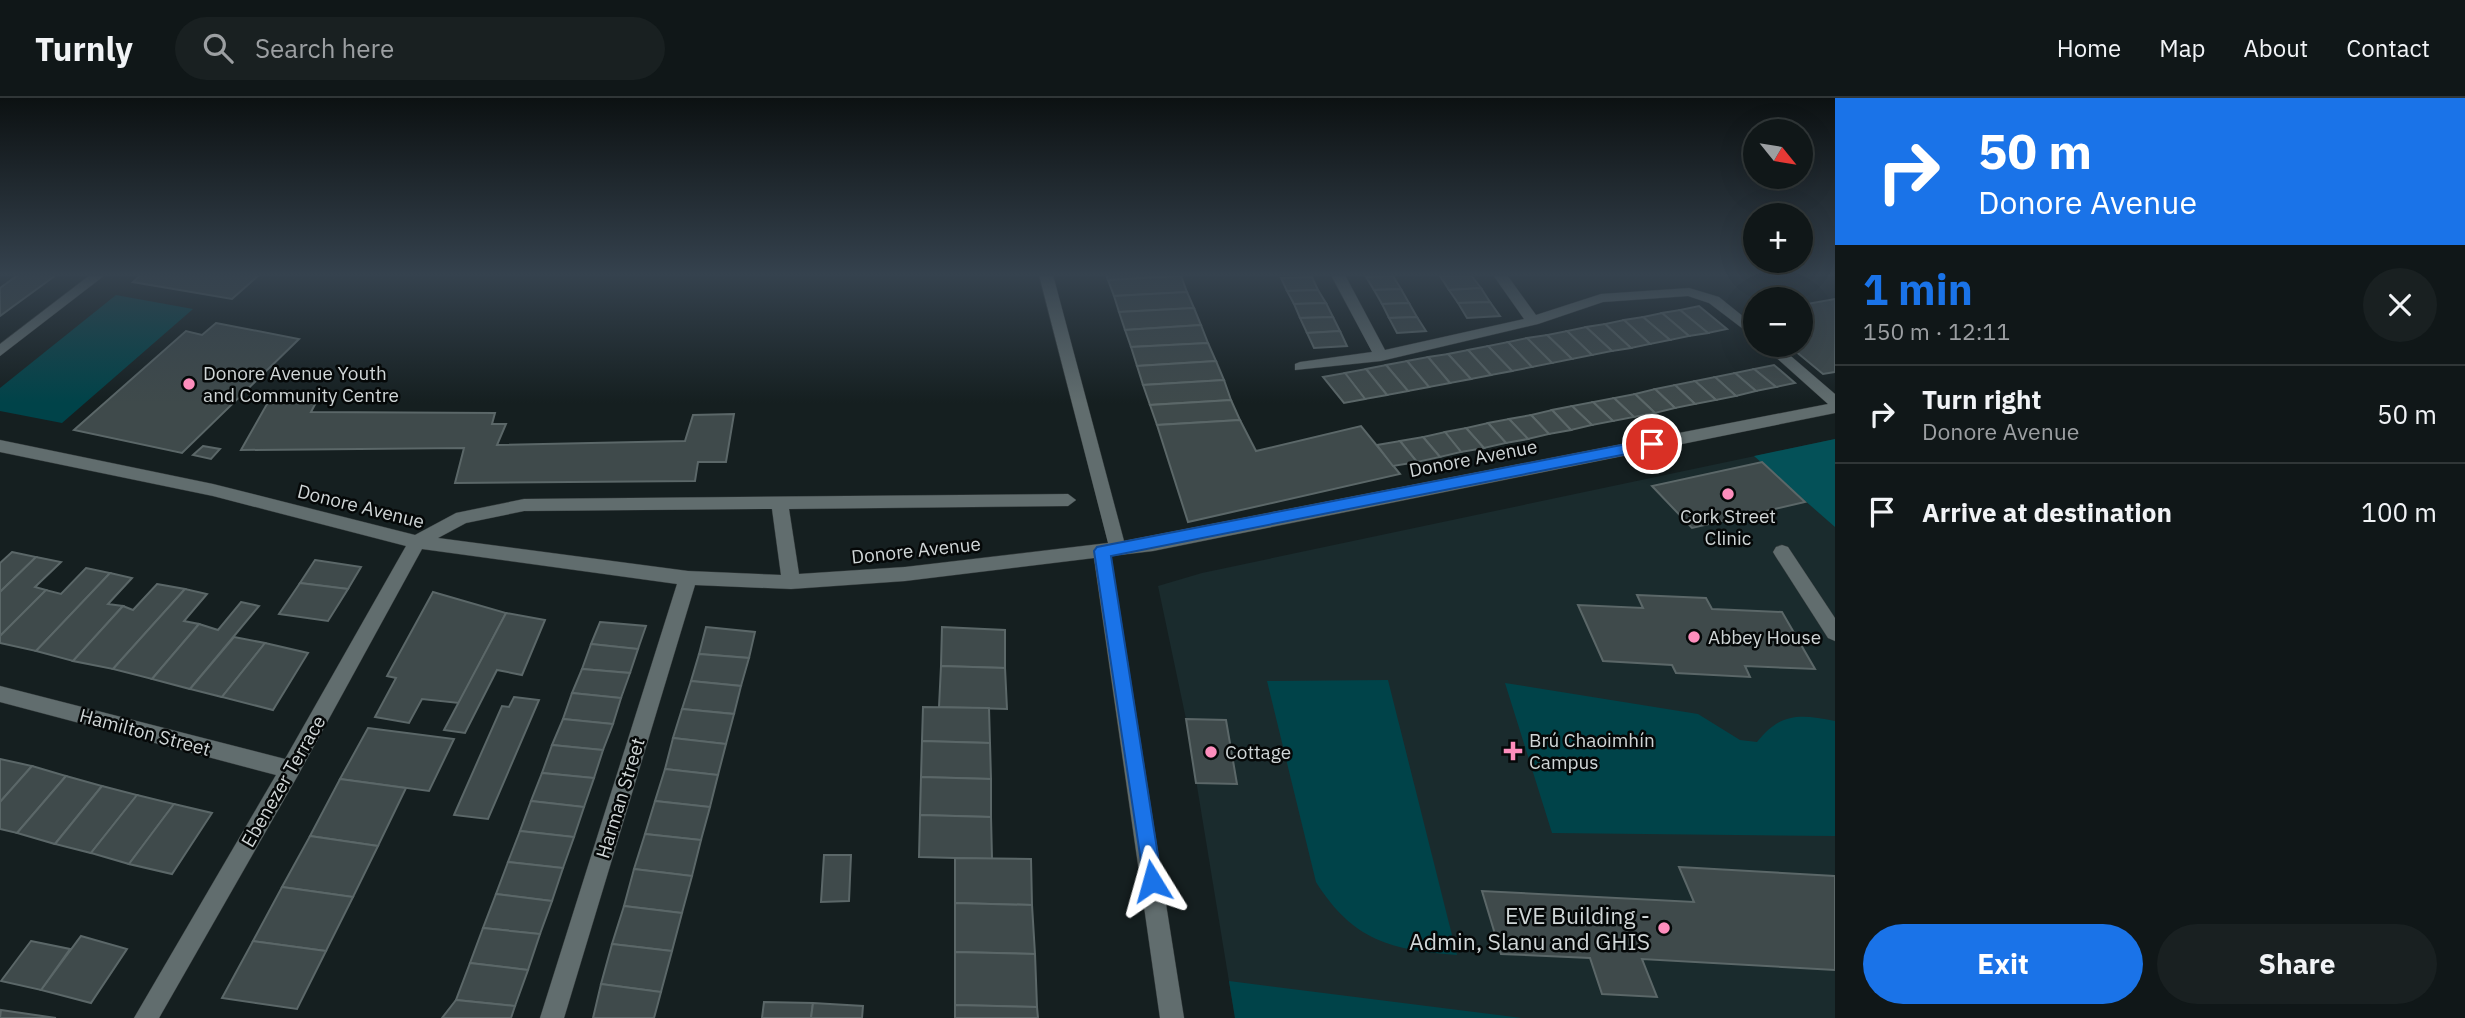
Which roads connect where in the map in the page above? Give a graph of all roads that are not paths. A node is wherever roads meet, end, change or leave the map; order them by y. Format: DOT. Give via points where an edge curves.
graph roads {
  1 [pos="43,318"];
  2 [pos="1056,318"];
  3 [pos="1361,318"];
  4 [pos="1531,318"];
  5 [pos="1542,318"];
  6 [pos="1533,321"];
  7 [pos="0,351"];
  8 [pos="1381,356"];
  9 [pos="1783,357"];
  10 [pos="1300,368"];
  11 [pos="1835,402"];
  12 [pos="1835,408"];
  13 [pos="0,446"];
  14 [pos="1068,500"];
  15 [pos="779,501"];
  16 [pos="417,542"];
  17 [pos="1110,550"];
  18 [pos="1782,552"];
  19 [pos="688,578"];
  20 [pos="791,582"];
  21 [pos="1835,634"];
  22 [pos="0,694"];
  23 [pos="290,770"];
  24 [pos="146,1018"];
  25 [pos="552,1018"];
  26 [pos="1172,1018"];
  1 -- 7 [label="street"];
  2 -- 17 [label="street"];
  3 -- 8 [label="street"];
  4 -- 6 [label="street"];
  5 -- 6 [label="street"];
  6 -- 8 [label="street"];
  8 -- 10 [label="street"];
  9 -- 11 [label="street"];
  12 -- 17 [label="street, Donore Avenue"];
  13 -- 16 [label="street, Donore Avenue" via="213,490"];
  14 -- 15 [label="street"];
  15 -- 16 [label="street" via="524,505 462,517"];
  15 -- 20 [label="street"];
  16 -- 19 [label="street, Donore Avenue"];
  16 -- 23 [label="street, Ebenezer Terrace"];
  17 -- 20 [label="street, Donore Avenue"];
  17 -- 26 [label="street"];
  18 -- 21 [label="street"];
  19 -- 20 [label="street, Donore Avenue"];
  19 -- 25 [label="street, Harman Street"];
  22 -- 23 [label="street, Hamilton Street"];
  23 -- 24 [label="street, Ebenezer Terrace"];
}
